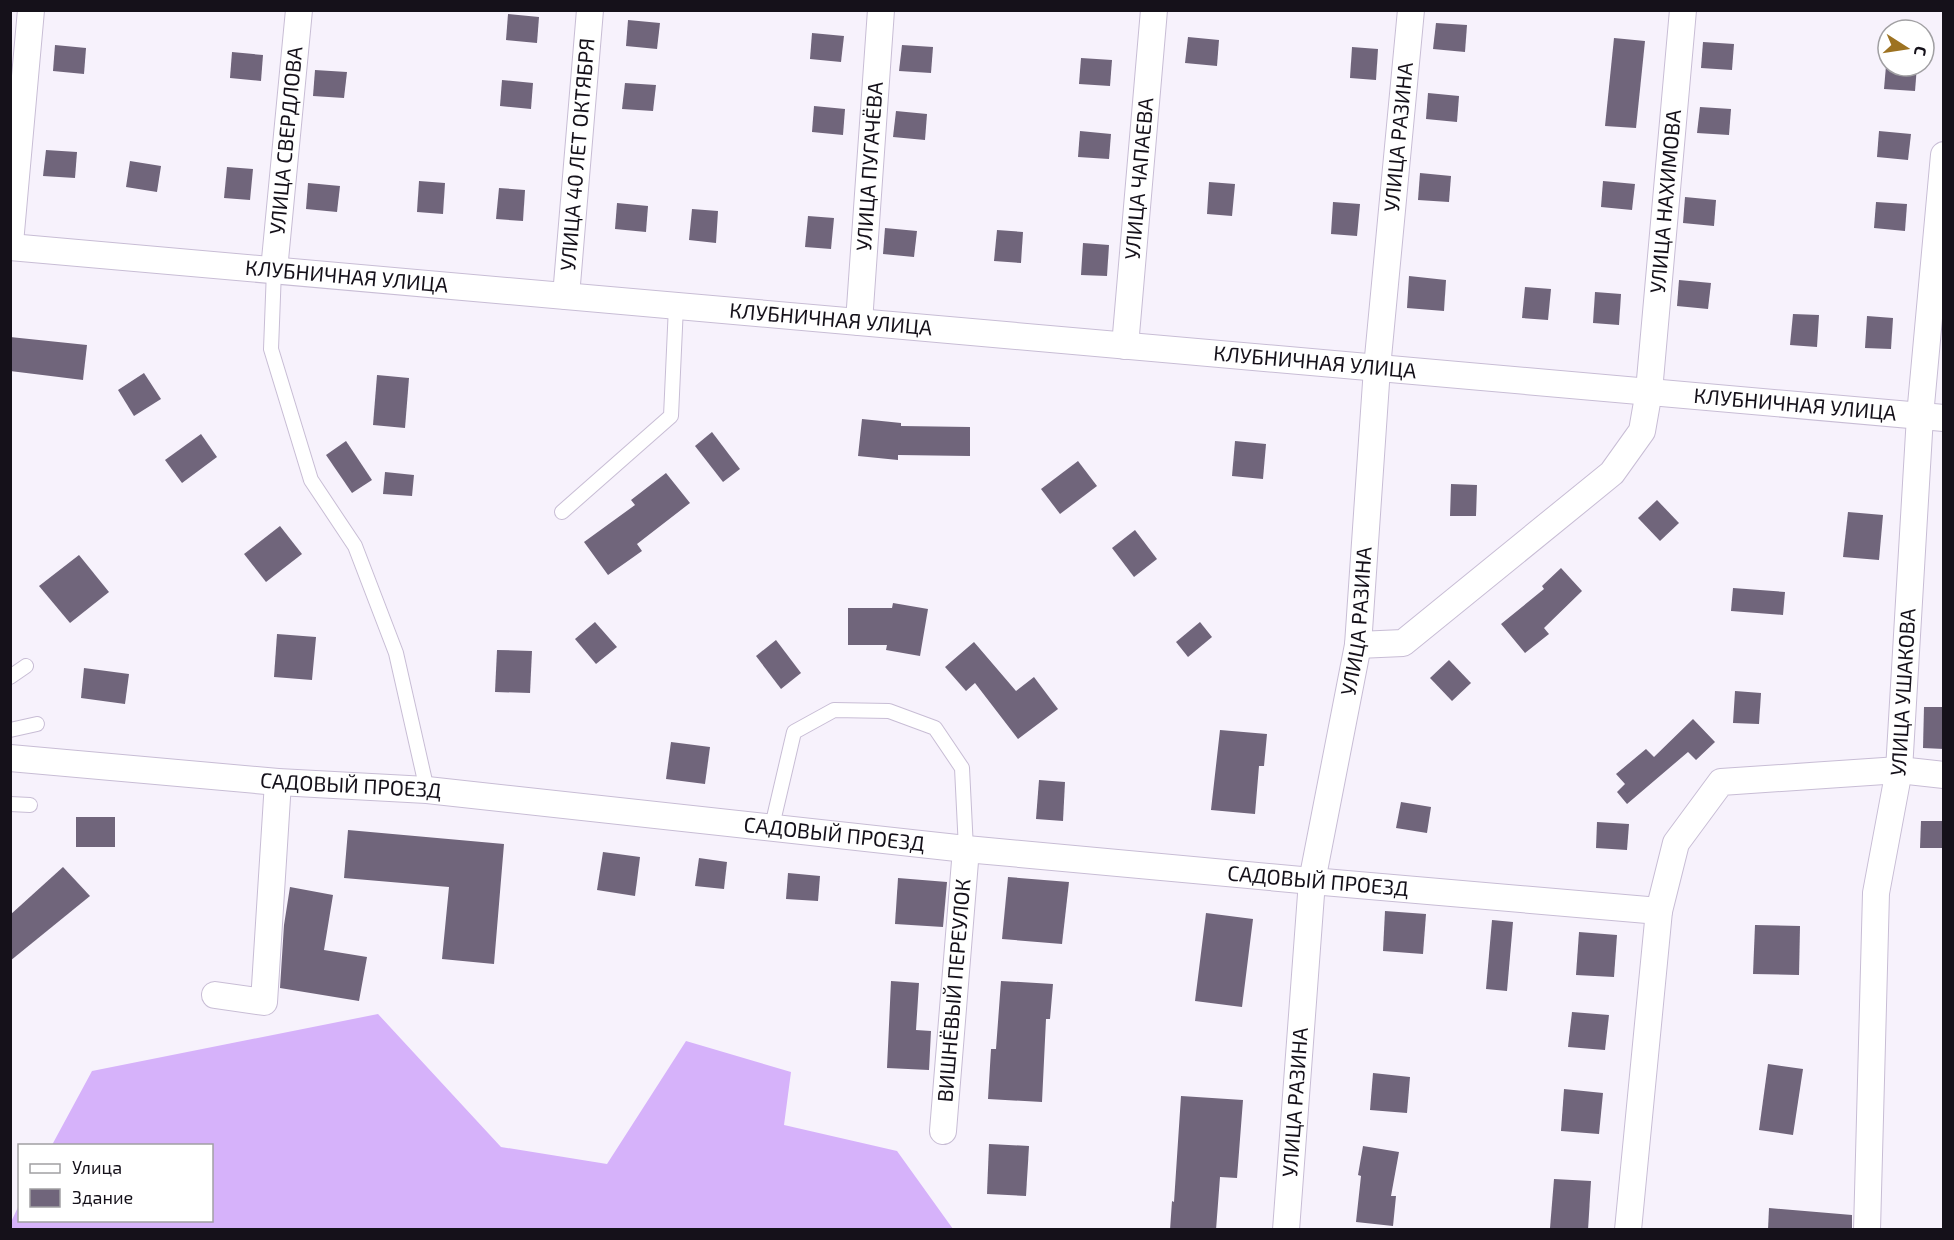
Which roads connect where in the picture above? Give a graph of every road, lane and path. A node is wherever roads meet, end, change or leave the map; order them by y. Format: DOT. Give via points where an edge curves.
graph roads {
  1 [pos="31,10"];
  2 [pos="299,10"];
  3 [pos="590,10"];
  4 [pos="881,10"];
  5 [pos="1154,10"];
  6 [pos="1410,10"];
  7 [pos="1683,10"];
  8 [pos="1944,155"];
  9 [pos="10,245"];
  10 [pos="274,270"];
  11 [pos="566,296"];
  12 [pos="675,306"];
  13 [pos="859,322"];
  14 [pos="1125,346"];
  15 [pos="1377,368"];
  16 [pos="1649,391"];
  17 [pos="1932,417"];
  18 [pos="562,512"];
  19 [pos="1358,645"];
  20 [pos="26,666"];
  21 [pos="10,677"];
  22 [pos="37,724"];
  23 [pos="10,730"];
  24 [pos="11,759"];
  25 [pos="1899,770"];
  26 [pos="1944,775"];
  27 [pos="278,782"];
  28 [pos="427,790"];
  29 [pos="10,804"];
  30 [pos="30,805"];
  31 [pos="772,826"];
  32 [pos="966,849"];
  33 [pos="1312,881"];
  34 [pos="1659,911"];
  35 [pos="215,995"];
  36 [pos="943,1131"];
  37 [pos="1286,1230"];
  38 [pos="1628,1230"];
  39 [pos="1867,1230"];
  1 -- 9 [label="street"];
  2 -- 10 [label="street, УЛИЦА СВЕРДЛОВА"];
  3 -- 11 [label="street, УЛИЦА 40 ЛЕТ ОКТЯБРЯ"];
  4 -- 13 [label="street, УЛИЦА ПУГАЧЁВА"];
  5 -- 14 [label="street, УЛИЦА ЧАПАЕВА"];
  6 -- 15 [label="street, УЛИЦА РАЗИНА"];
  7 -- 16 [label="street, УЛИЦА НАХИМОВА"];
  8 -- 17 [label="street, УЛИЦА УШАКОВА"];
  9 -- 10 [label="street, КЛУБНИЧНАЯ УЛИЦА"];
  10 -- 11 [label="street, КЛУБНИЧНАЯ УЛИЦА"];
  10 -- 28 [label="lane" via="271,349 311,480 355,546 396,653"];
  11 -- 12 [label="street, КЛУБНИЧНАЯ УЛИЦА"];
  12 -- 13 [label="street, КЛУБНИЧНАЯ УЛИЦА"];
  12 -- 18 [label="lane" via="671,416"];
  13 -- 14 [label="street, КЛУБНИЧНАЯ УЛИЦА"];
  14 -- 15 [label="street, КЛУБНИЧНАЯ УЛИЦА"];
  15 -- 16 [label="street, КЛУБНИЧНАЯ УЛИЦА"];
  15 -- 19 [label="street, УЛИЦА РАЗИНА"];
  16 -- 17 [label="street, КЛУБНИЧНАЯ УЛИЦА"];
  16 -- 19 [label="street" via="1642,431 1612,473 1403,643"];
  17 -- 25 [label="street, УЛИЦА УШАКОВА"];
  19 -- 33 [label="street, УЛИЦА РАЗИНА"];
  20 -- 21 [label="lane"];
  22 -- 23 [label="lane"];
  24 -- 27 [label="street, САДОВЫЙ ПРОЕЗД"];
  25 -- 26 [label="street"];
  25 -- 34 [label="street" via="1721,782 1676,843"];
  25 -- 39 [label="street, УЛИЦА УШАКОВА" via="1876,893"];
  27 -- 28 [label="street, САДОВЫЙ ПРОЕЗД"];
  27 -- 35 [label="street" via="264,1002"];
  28 -- 31 [label="street, САДОВЫЙ ПРОЕЗД"];
  29 -- 30 [label="lane"];
  31 -- 32 [label="street, САДОВЫЙ ПРОЕЗД"];
  31 -- 32 [label="lane" via="794,732 834,710 889,711 935,728 962,768"];
  32 -- 33 [label="street, САДОВЫЙ ПРОЕЗД"];
  32 -- 36 [label="street, ВИШНЁВЫЙ ПЕРЕУЛОК"];
  33 -- 34 [label="street, САДОВЫЙ ПРОЕЗД"];
  33 -- 37 [label="street, УЛИЦА РАЗИНА"];
  34 -- 38 [label="street"];
}
